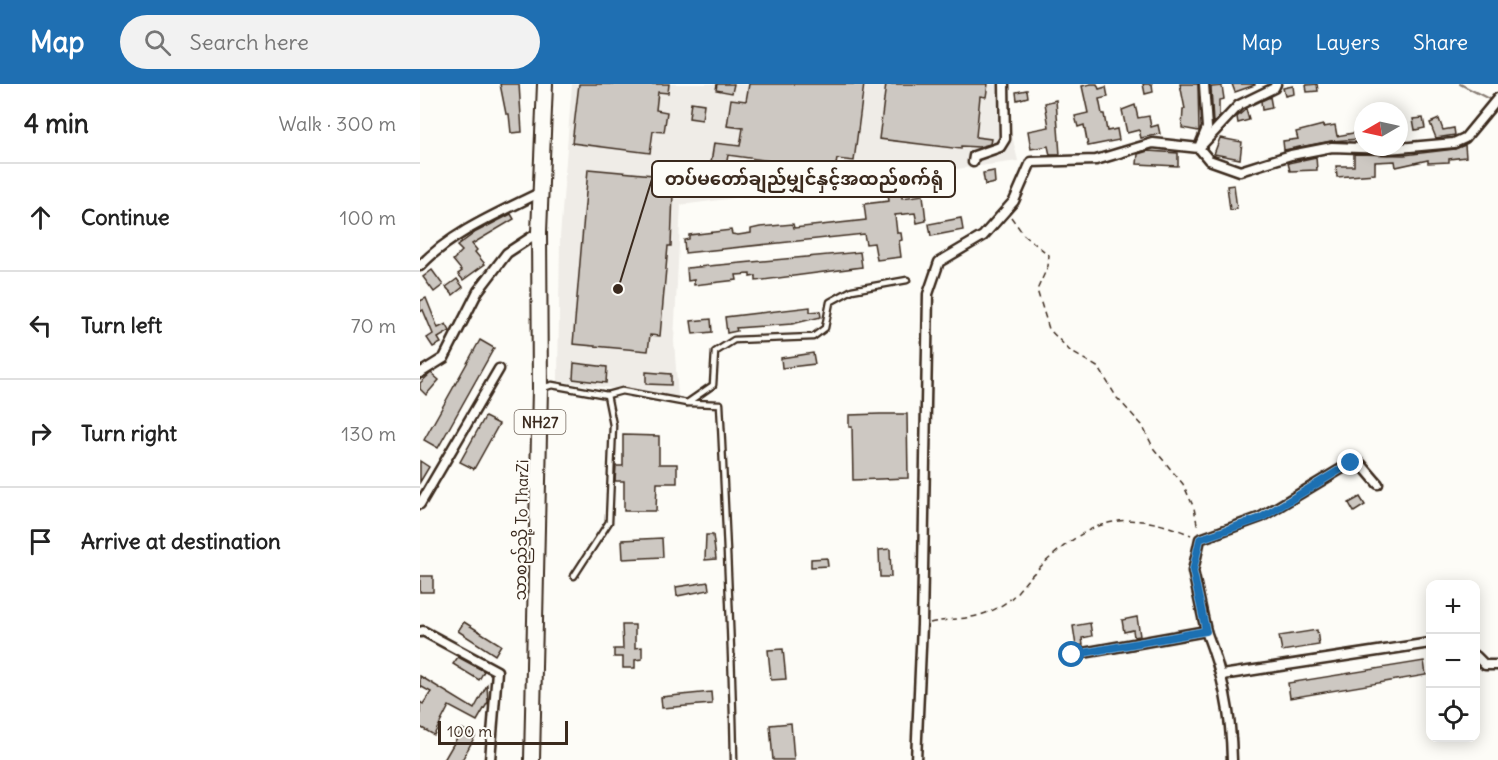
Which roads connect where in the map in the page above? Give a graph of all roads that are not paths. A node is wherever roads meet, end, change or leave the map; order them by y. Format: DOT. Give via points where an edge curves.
graph roads {
  1 [pos="545,84"];
  2 [pos="1004,84"];
  3 [pos="1204,84"];
  4 [pos="1276,84"];
  5 [pos="1498,98"];
  6 [pos="1199,148"];
  7 [pos="972,162"];
  8 [pos="541,192"];
  9 [pos="539,232"];
  10 [pos="420,267"];
  11 [pos="907,280"];
  12 [pos="499,369"];
  13 [pos="420,373"];
  14 [pos="540,388"];
  15 [pos="607,395"];
  16 [pos="687,403"];
  17 [pos="1378,484"];
  18 [pos="420,504"];
  19 [pos="574,576"];
  20 [pos="1206,631"];
  21 [pos="420,632"];
  22 [pos="1426,644"];
  23 [pos="1072,655"];
  24 [pos="1480,660"];
  25 [pos="1498,665"];
  26 [pos="1222,675"];
  27 [pos="490,760"];
  28 [pos="532,760"];
  29 [pos="734,760"];
  30 [pos="916,760"];
  31 [pos="1232,760"];
  1 -- 8 [label="highway, သာစည်သို့ To TharZi / NH27"];
  2 -- 7 [label="street" via="1005,139 1000,147 974,156"];
  3 -- 6 [label="street" via="1207,129"];
  4 -- 6 [label="street" via="1239,105"];
  5 -- 6 [label="street" via="1465,138 1454,143 1388,149 1332,147 1240,171 1209,160"];
  6 -- 30 [label="street" via="1152,143 1096,160 1032,162 1014,201 983,236 939,262 928,294"];
  8 -- 9 [label="highway, သာစည်သို့ To TharZi / NH27"];
  8 -- 10 [label="street" via="464,232"];
  9 -- 13 [label="street" via="507,253 478,291 444,358"];
  9 -- 14 [label="highway, သာစည်သို့ To TharZi / NH27"];
  11 -- 16 [label="lane" via="852,290 830,302 825,328 813,337 734,340 715,352 713,385"];
  12 -- 18 [label="street"];
  14 -- 15 [label="lane" via="552,385"];
  14 -- 28 [label="highway, သာစည်သို့ To TharZi / NH27"];
  15 -- 16 [label="lane" via="622,391"];
  15 -- 19 [label="lane" via="613,425 609,522"];
  16 -- 29 [label="lane" via="720,404 731,594"];
  17 -- 20 [label="street" via="1361,464 1351,463 1261,518 1200,539 1193,571"];
  20 -- 23 [label="street"];
  20 -- 26 [label="street"];
  21 -- 27 [label="street" via="497,671"];
  22 -- 26 [label="street"];
  24 -- 25 [label="street" via="1485,665"];
  26 -- 31 [label="street" via="1232,731"];
}
